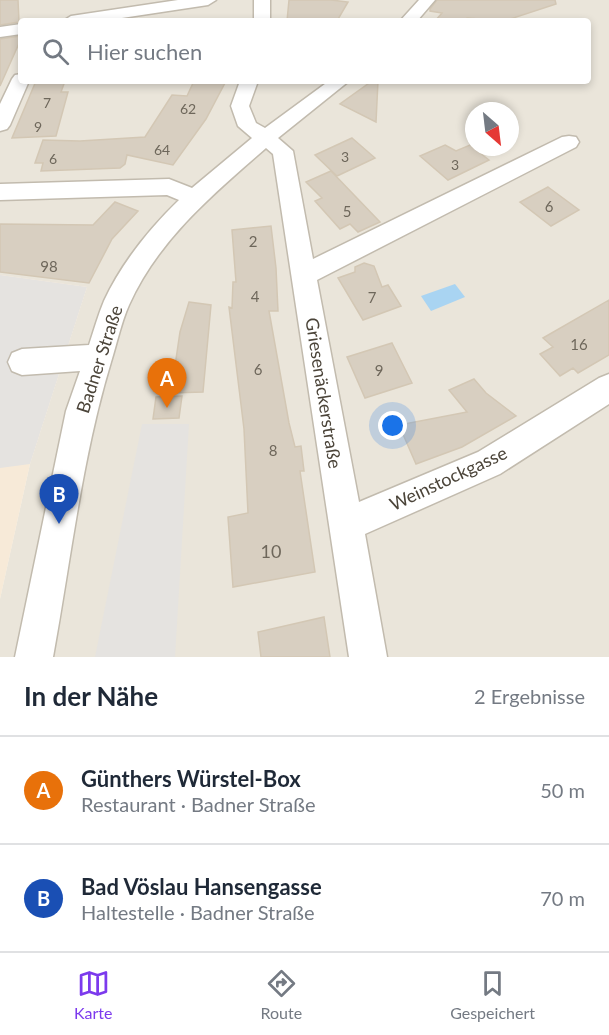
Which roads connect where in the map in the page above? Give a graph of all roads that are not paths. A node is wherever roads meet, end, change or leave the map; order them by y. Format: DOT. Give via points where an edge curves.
graph roads {
  1 [pos="208,0"];
  2 [pos="262,0"];
  3 [pos="427,0"];
  4 [pos="91,18"];
  5 [pos="262,18"];
  6 [pos="411,18"];
  7 [pos="18,29"];
  8 [pos="0,32"];
  9 [pos="19,84"];
  10 [pos="248,84"];
  11 [pos="336,84"];
  12 [pos="0,125"];
  13 [pos="265,138"];
  14 [pos="569,142"];
  15 [pos="0,192"];
  16 [pos="195,198"];
  17 [pos="304,275"];
  18 [pos="98,357"];
  19 [pos="21,362"];
  20 [pos="609,388"];
  21 [pos="346,525"];
  22 [pos="34,657"];
  23 [pos="368,657"];
  1 -- 4 [label="street"];
  2 -- 5 [label="street"];
  3 -- 6 [label="street"];
  7 -- 8 [label="street"];
  9 -- 12 [label="street"];
  10 -- 13 [label="street, Griesenäckerstraße" via="240,106 248,126"];
  11 -- 13 [label="street, Badner Straße"];
  13 -- 16 [label="street, Badner Straße"];
  13 -- 17 [label="street, Griesenäckerstraße" via="283,151"];
  14 -- 17 [label="street"];
  15 -- 16 [label="street" via="170,187"];
  16 -- 18 [label="street, Badner Straße" via="172,221 116,303"];
  17 -- 21 [label="street, Griesenäckerstraße"];
  18 -- 19 [label="street"];
  18 -- 22 [label="street, Badner Straße" via="81,411"];
  20 -- 21 [label="street, Weinstockgasse" via="489,463"];
  21 -- 23 [label="street, Griesenäckerstraße"];
}
